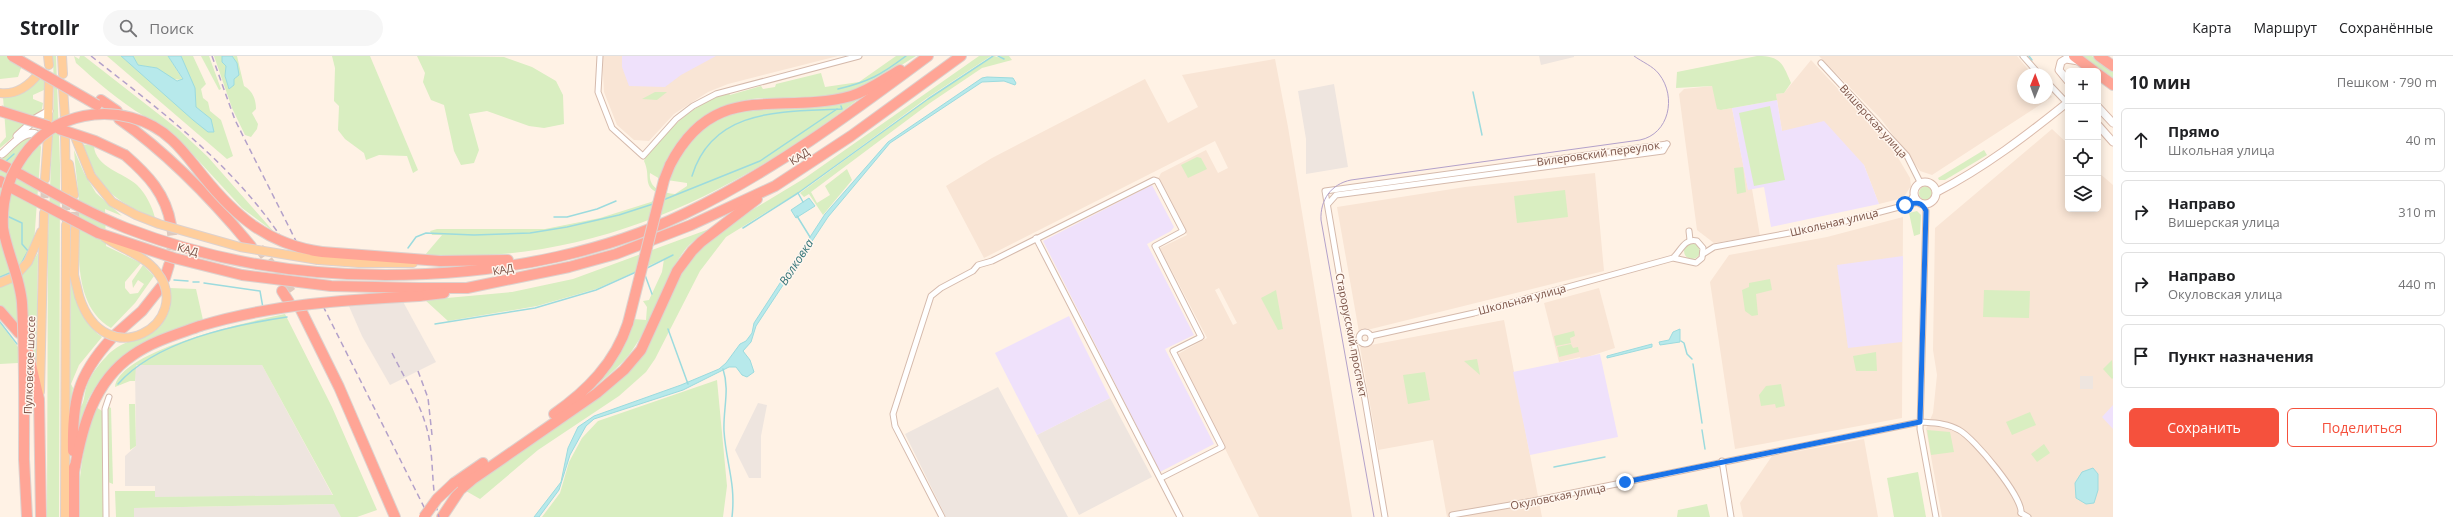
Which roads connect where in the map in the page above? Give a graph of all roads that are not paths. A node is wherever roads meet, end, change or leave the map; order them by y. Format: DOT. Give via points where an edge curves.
graph roads {
  1 [pos="12,56"];
  2 [pos="26,56"];
  3 [pos="62,56"];
  4 [pos="600,56"];
  5 [pos="858,56"];
  6 [pos="928,56"];
  7 [pos="961,56"];
  8 [pos="2023,56"];
  9 [pos="2100,56"];
  10 [pos="2078,59"];
  11 [pos="2108,62"];
  12 [pos="1821,63"];
  13 [pos="2034,68"];
  14 [pos="2090,68"];
  15 [pos="39,73"];
  16 [pos="63,74"];
  17 [pos="2101,76"];
  18 [pos="2065,77"];
  19 [pos="49,79"];
  20 [pos="2113,85"];
  21 [pos="2053,88"];
  22 [pos="64,89"];
  23 [pos="2113,90"];
  24 [pos="0,93"];
  25 [pos="2065,100"];
  26 [pos="2067,104"];
  27 [pos="101,105"];
  28 [pos="2101,110"];
  29 [pos="0,111"];
  30 [pos="49,111"];
  31 [pos="67,117"];
  32 [pos="35,119"];
  33 [pos="133,122"];
  34 [pos="2112,122"];
  35 [pos="29,125"];
  36 [pos="2101,127"];
  37 [pos="2101,129"];
  38 [pos="62,133"];
  39 [pos="36,134"];
  40 [pos="47,134"];
  41 [pos="76,139"];
  42 [pos="2113,142"];
  43 [pos="66,150"];
  44 [pos="5,162"];
  45 [pos="45,179"];
  46 [pos="1920,182"];
  47 [pos="4,184"];
  48 [pos="1936,189"];
  49 [pos="66,191"];
  50 [pos="1325,191"];
  51 [pos="764,192"];
  52 [pos="74,195"];
  53 [pos="1914,195"];
  54 [pos="1328,204"];
  55 [pos="1908,204"];
  56 [pos="1924,205"];
  57 [pos="44,213"];
  58 [pos="43,223"];
  59 [pos="66,225"];
  60 [pos="171,225"];
  61 [pos="75,229"];
  62 [pos="1689,231"];
  63 [pos="98,233"];
  64 [pos="1036,238"];
  65 [pos="1690,240"];
  66 [pos="1702,246"];
  67 [pos="1713,248"];
  68 [pos="1681,249"];
  69 [pos="1703,254"];
  70 [pos="548,258"];
  71 [pos="1673,258"];
  72 [pos="1685,260"];
  73 [pos="426,261"];
  74 [pos="170,265"];
  75 [pos="0,283"];
  76 [pos="419,292"];
  77 [pos="0,311"];
  78 [pos="19,333"];
  79 [pos="1371,336"];
  80 [pos="1356,340"];
  81 [pos="28,352"];
  82 [pos="109,397"];
  83 [pos="39,399"];
  84 [pos="1920,422"];
  85 [pos="1722,461"];
  86 [pos="74,472"];
  87 [pos="1161,478"];
  88 [pos="458,485"];
  89 [pos="1452,515"];
  90 [pos="2020,515"];
  91 [pos="27,517"];
  92 [pos="41,517"];
  93 [pos="64,517"];
  94 [pos="74,517"];
  95 [pos="106,517"];
  96 [pos="389,517"];
  97 [pos="395,517"];
  98 [pos="424,517"];
  99 [pos="442,517"];
  100 [pos="942,517"];
  101 [pos="1180,517"];
  102 [pos="1385,517"];
  103 [pos="1731,517"];
  104 [pos="1936,517"];
  105 [pos="2028,517"];
  1 -- 27 [label="highway, bridge"];
  2 -- 27 [label="highway"];
  3 -- 16 [label="main road"];
  4 -- 5 [label="street" via="598,92 612,128 643,156 676,119 693,106 716,94"];
  6 -- 70 [label="highway, КАД" via="838,123 777,164 690,211 618,239"];
  6 -- 88 [label="highway, bridge" via="852,96 828,100 761,102 723,112 690,135 670,165 664,180 628,323 610,361 589,385 562,408"];
  7 -- 51 [label="highway, КАД" via="851,136"];
  8 -- 13 [label="street"];
  9 -- 11 [label="highway"];
  10 -- 14 [label="highway"];
  10 -- 18 [label="street" via="2066,59 2061,62 2059,70"];
  12 -- 46 [label="street, Вишерская улица" via="1907,156"];
  15 -- 24 [label="main road" via="23,88 12,93"];
  17 -- 20 [label="highway"];
  17 -- 23 [label="street"];
  19 -- 30 [label="main road"];
  21 -- 25 [label="street"];
  22 -- 31 [label="main road"];
  26 -- 48 [label="street" via="1953,184"];
  27 -- 33 [label="highway" via="118,115 178,167 255,247 227,210 180,161"];
  28 -- 34 [label="street"];
  29 -- 40 [label="highway, bridge"];
  30 -- 32 [label="street"];
  30 -- 40 [label="main road"];
  34 -- 36 [label="street" via="2109,127"];
  35 -- 44 [label="street"];
  37 -- 42 [label="street"];
  38 -- 43 [label="main road"];
  38 -- 60 [label="highway, bridge" via="95,141 125,155 146,173 157,187 166,203"];
  39 -- 44 [label="street" via="24,135"];
  40 -- 45 [label="main road"];
  41 -- 73 [label="main road, bridge" via="91,176 104,194 123,209 136,215 199,237 240,247 318,260 359,263"];
  43 -- 49 [label="main road"];
  43 -- 52 [label="main road"];
  44 -- 70 [label="highway, КАД, bridge" via="77,206 126,228 197,251 295,270 361,276 426,274 504,267"];
  46 -- 48 [label="street" via="1929,182"];
  46 -- 53 [label="street"];
  47 -- 63 [label="highway, КАД, bridge"];
  48 -- 56 [label="street" via="1936,198"];
  50 -- 54 [label="street, Старорусский проспект"];
  50 -- 54 [label="street, Вилеровский переулок" via="1667,144 1663,151 1336,195"];
  51 -- 76 [label="highway, КАД" via="691,225 616,254 569,267 447,293"];
  51 -- 88 [label="highway" via="692,252 677,272 641,350 624,370 597,393"];
  53 -- 55 [label="street"];
  53 -- 56 [label="street"];
  54 -- 80 [label="street, Старорусский проспект" via="1349,331"];
  55 -- 56 [label="street, Школьная улица"];
  55 -- 67 [label="street, Школьная улица" via="1826,226"];
  56 -- 84 [label="street"];
  57 -- 58 [label="main road, Пулковское шоссе"];
  58 -- 75 [label="main road" via="35,250 28,262 15,275"];
  58 -- 83 [label="main road, Пулковское шоссе"];
  59 -- 93 [label="main road"];
  61 -- 63 [label="main road, bridge" via="74,275 79,296 90,320 103,332 115,337 129,338 149,331 164,311 165,291 156,270"];
  62 -- 65 [label="street"];
  63 -- 76 [label="highway, КАД, bridge" via="174,258 242,275 331,286"];
  64 -- 87 [label="street" via="1152,466"];
  64 -- 87 [label="street" via="1154,180 1157,181 1183,231 1155,246 1201,337 1173,351 1222,447"];
  64 -- 100 [label="street" via="992,261 978,265 973,271 938,290 928,303 893,414 895,426"];
  65 -- 66 [label="street" via="1697,241"];
  65 -- 68 [label="street" via="1684,243"];
  66 -- 67 [label="street, Школьная улица"];
  66 -- 69 [label="street"];
  67 -- 69 [label="street, Школьная улица"];
  68 -- 71 [label="street"];
  68 -- 72 [label="street"];
  69 -- 72 [label="street" via="1696,263"];
  70 -- 73 [label="highway"];
  71 -- 72 [label="street, Школьная улица"];
  71 -- 79 [label="street, Школьная улица" via="1474,313"];
  73 -- 91 [label="highway, bridge" via="314,251 294,247 269,237 232,207 172,139 153,126 133,118 123,115 88,115 51,129 34,141 19,159 8,179 2,208 4,234 21,301"];
  74 -- 86 [label="highway" via="163,282 142,311 113,337 90,363 79,384 74,412"];
  76 -- 86 [label="highway, bridge" via="294,305 243,314 200,326 146,347 128,358 113,372 97,394 84,425"];
  77 -- 78 [label="highway"];
  79 -- 80 [label="street, Школьная улица" via="1364,332"];
  79 -- 80 [label="street, Школьная улица" via="1367,344"];
  80 -- 102 [label="street, Старорусский проспект"];
  81 -- 83 [label="highway"];
  82 -- 95 [label="street" via="105,409"];
  83 -- 92 [label="highway, Пулковское шоссе"];
  84 -- 85 [label="street, Окуловская улица"];
  84 -- 90 [label="street, Окуловская улица" via="1945,425 1964,433 2002,477 2020,503"];
  84 -- 104 [label="street"];
  85 -- 89 [label="street, Окуловская улица" via="1533,501"];
  85 -- 103 [label="street"];
  86 -- 94 [label="highway"];
  87 -- 101 [label="street"];
  88 -- 98 [label="highway, bridge" via="437,499"];
  88 -- 99 [label="highway"];
  90 -- 105 [label="street"];
  96 -- 97 [label="highway" via="292,301 339,387"];
}
